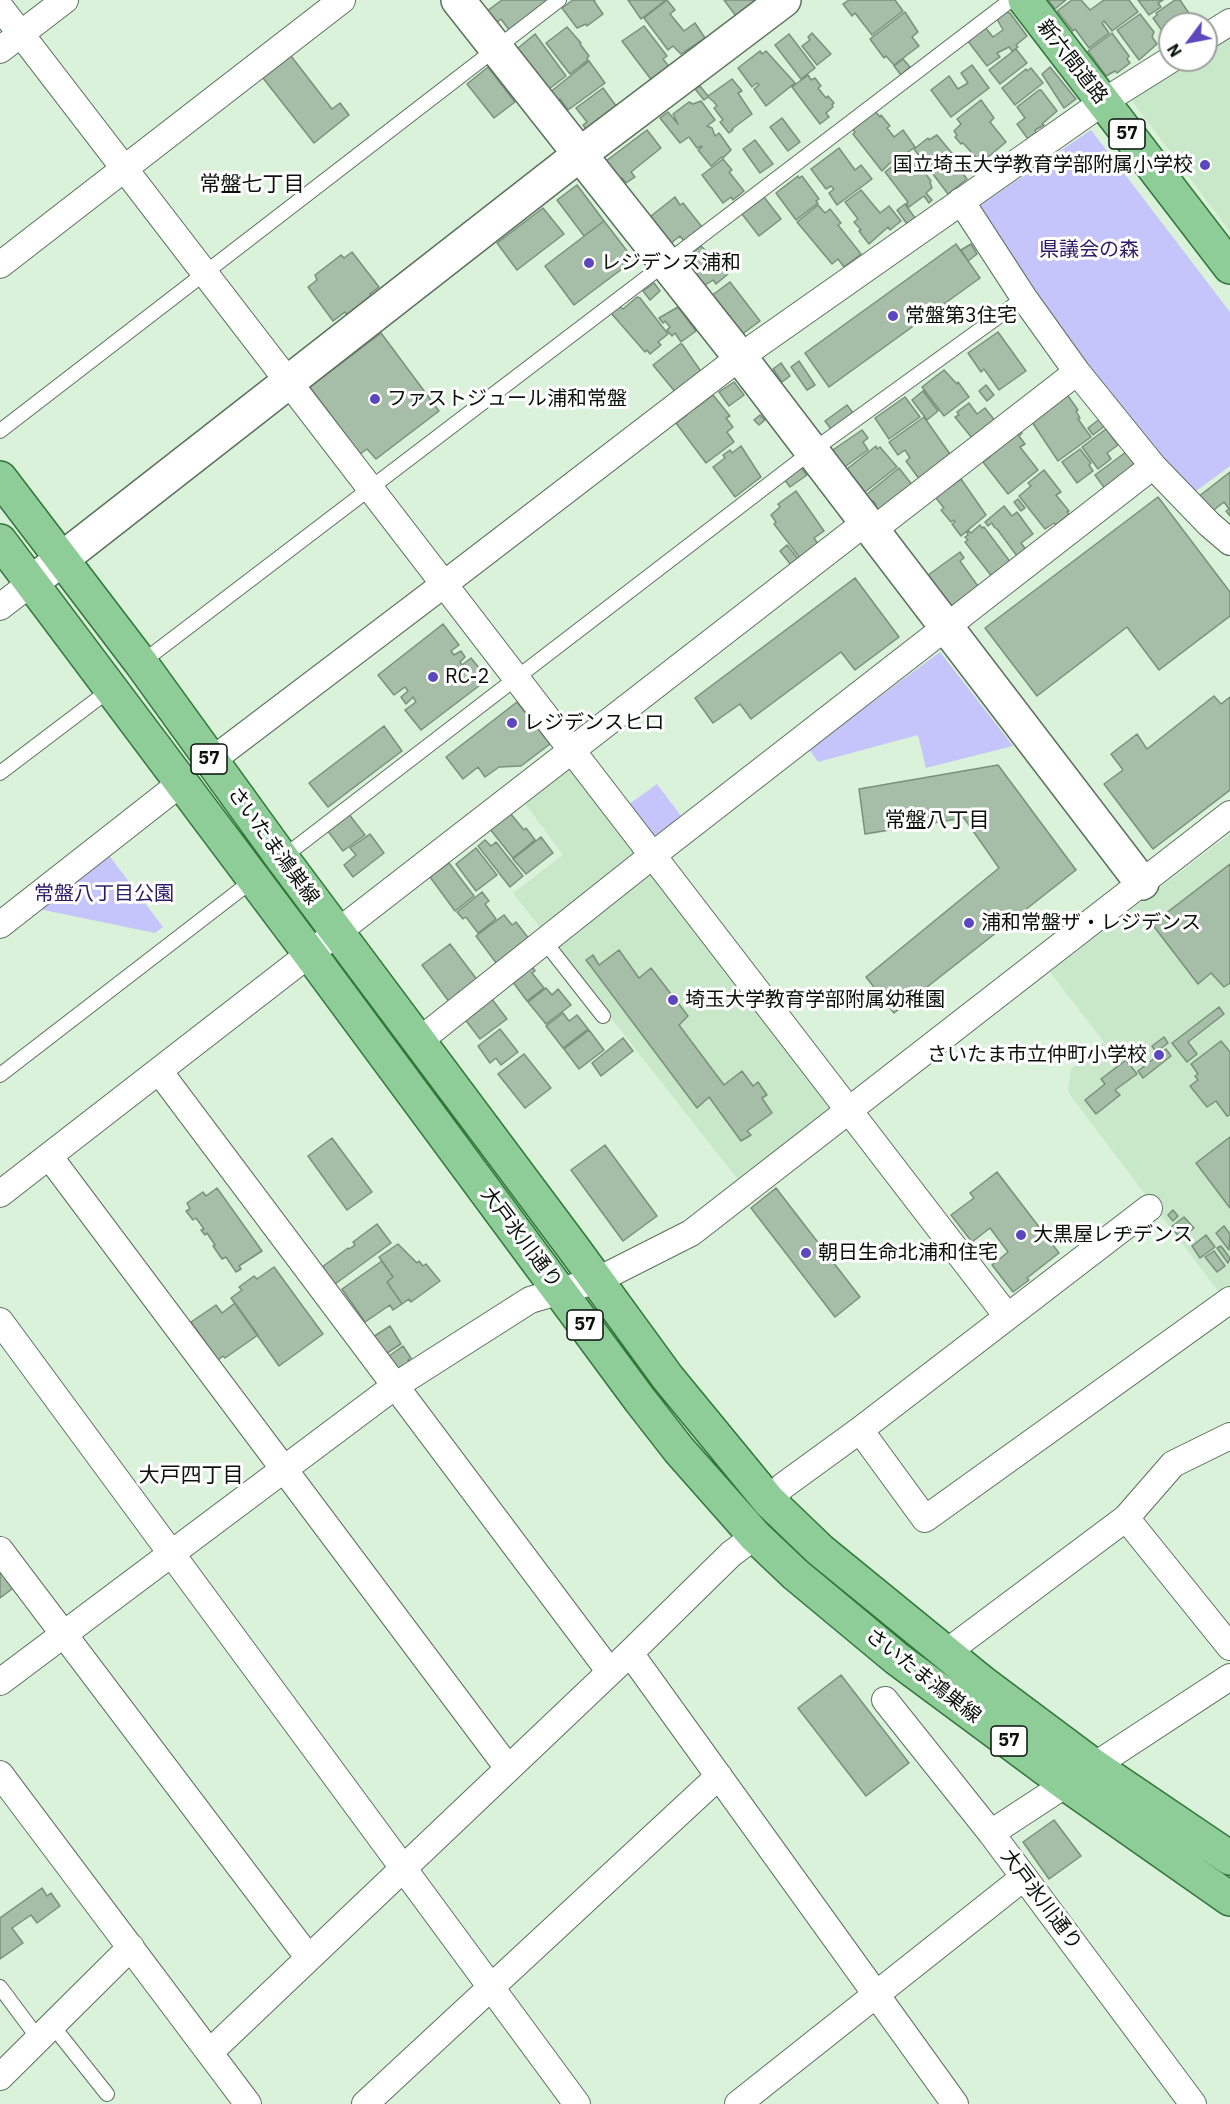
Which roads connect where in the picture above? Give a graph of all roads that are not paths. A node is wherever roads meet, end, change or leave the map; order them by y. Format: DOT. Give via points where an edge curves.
graph roads {
  1 [pos="65,0"];
  2 [pos="342,0"];
  3 [pos="458,0"];
  4 [pos="559,0"];
  5 [pos="784,0"];
  6 [pos="1011,0"];
  7 [pos="1025,0"];
  8 [pos="0,8"];
  9 [pos="20,34"];
  10 [pos="495,48"];
  11 [pos="0,50"];
  12 [pos="1158,68"];
  13 [pos="1103,102"];
  14 [pos="579,154"];
  15 [pos="123,170"];
  16 [pos="961,201"];
  17 [pos="665,264"];
  18 [pos="0,265"];
  19 [pos="1230,267"];
  20 [pos="203,274"];
  21 [pos="1024,298"];
  22 [pos="740,357"];
  23 [pos="1077,372"];
  24 [pos="287,382"];
  25 [pos="0,431"];
  26 [pos="812,451"];
  27 [pos="1154,466"];
  28 [pos="0,478"];
  29 [pos="370,490"];
  30 [pos="869,526"];
  31 [pos="0,541"];
  32 [pos="1230,543"];
  33 [pos="62,559"];
  34 [pos="31,583"];
  35 [pos="443,585"];
  36 [pos="0,607"];
  37 [pos="947,627"];
  38 [pos="141,663"];
  39 [pos="515,678"];
  40 [pos="112,688"];
  41 [pos="571,750"];
  42 [pos="211,761"];
  43 [pos="0,773"];
  44 [pos="181,783"];
  45 [pos="1230,814"];
  46 [pos="653,855"];
  47 [pos="282,858"];
  48 [pos="253,880"];
  49 [pos="1142,883"];
  50 [pos="0,925"];
  51 [pos="338,933"];
  52 [pos="545,942"];
  53 [pos="310,954"];
  54 [pos="603,1016"];
  55 [pos="419,1041"];
  56 [pos="390,1062"];
  57 [pos="159,1071"];
  58 [pos="0,1075"];
  59 [pos="848,1110"];
  60 [pos="49,1156"];
  61 [pos="0,1194"];
  62 [pos="1149,1208"];
  63 [pos="598,1280"];
  64 [pos="560,1291"];
  65 [pos="1230,1300"];
  66 [pos="1007,1316"];
  67 [pos="0,1321"];
  68 [pos="395,1386"];
  69 [pos="860,1430"];
  70 [pos="1230,1436"];
  71 [pos="284,1470"];
  72 [pos="769,1501"];
  73 [pos="1126,1518"];
  74 [pos="755,1536"];
  75 [pos="0,1550"];
  76 [pos="820,1550"];
  77 [pos="172,1554"];
  78 [pos="795,1574"];
  79 [pos="64,1634"];
  80 [pos="1230,1647"];
  81 [pos="947,1652"];
  82 [pos="630,1653"];
  83 [pos="610,1672"];
  84 [pos="1230,1677"];
  85 [pos="0,1682"];
  86 [pos="885,1700"];
  87 [pos="1094,1766"];
  88 [pos="508,1768"];
  89 [pos="0,1774"];
  90 [pos="719,1776"];
  91 [pos="1066,1784"];
  92 [pos="991,1833"];
  93 [pos="1230,1858"];
  94 [pos="402,1867"];
  95 [pos="1023,1878"];
  96 [pos="1230,1899"];
  97 [pos="130,1947"];
  98 [pos="308,1957"];
  99 [pos="491,1987"];
  100 [pos="0,1988"];
  101 [pos="877,1995"];
  102 [pos="45,2032"];
  103 [pos="210,2052"];
  104 [pos="0,2077"];
  105 [pos="107,2094"];
  106 [pos="248,2104"];
  107 [pos="365,2104"];
  108 [pos="577,2104"];
  109 [pos="738,2104"];
  110 [pos="955,2104"];
  111 [pos="1193,2104"];
  1 -- 9 [label="street"];
  2 -- 15 [label="street"];
  3 -- 10 [label="street"];
  4 -- 10 [label="lane"];
  5 -- 14 [label="street"];
  6 -- 17 [label="lane"];
  7 -- 13 [label="main road, 新六間道路 / 57"];
  8 -- 9 [label="street"];
  9 -- 11 [label="street"];
  9 -- 15 [label="street"];
  10 -- 14 [label="street"];
  10 -- 20 [label="lane"];
  12 -- 13 [label="street"];
  13 -- 16 [label="street"];
  13 -- 19 [label="main road, 新六間道路 / 57"];
  14 -- 17 [label="street"];
  14 -- 24 [label="street"];
  15 -- 18 [label="street"];
  15 -- 20 [label="street"];
  16 -- 21 [label="street"];
  16 -- 22 [label="street"];
  17 -- 22 [label="street"];
  17 -- 29 [label="lane"];
  20 -- 24 [label="street"];
  20 -- 25 [label="lane"];
  21 -- 23 [label="street"];
  21 -- 26 [label="lane"];
  22 -- 26 [label="street"];
  22 -- 35 [label="street"];
  23 -- 27 [label="street"];
  23 -- 30 [label="street"];
  24 -- 29 [label="street"];
  24 -- 33 [label="street"];
  26 -- 30 [label="street"];
  26 -- 39 [label="lane"];
  27 -- 32 [label="street"];
  27 -- 37 [label="street"];
  28 -- 33 [label="main road, さいたま鴻巣線 / 57"];
  29 -- 35 [label="street"];
  29 -- 38 [label="lane"];
  30 -- 37 [label="street"];
  30 -- 41 [label="street"];
  31 -- 34 [label="main road, さいたま鴻巣線 / 57"];
  33 -- 34 [label="street"];
  33 -- 38 [label="main road, さいたま鴻巣線 / 57"];
  34 -- 36 [label="street"];
  34 -- 40 [label="main road, さいたま鴻巣線 / 57"];
  35 -- 39 [label="street"];
  35 -- 42 [label="street"];
  37 -- 46 [label="street"];
  37 -- 49 [label="street"];
  38 -- 42 [label="main road, さいたま鴻巣線 / 57"];
  39 -- 41 [label="street"];
  39 -- 47 [label="lane"];
  40 -- 43 [label="lane"];
  40 -- 44 [label="main road, さいたま鴻巣線 / 57"];
  41 -- 46 [label="street"];
  41 -- 51 [label="street"];
  42 -- 47 [label="main road, さいたま鴻巣線 / 57"];
  44 -- 48 [label="main road, さいたま鴻巣線 / 57"];
  44 -- 50 [label="street"];
  45 -- 49 [label="street"];
  46 -- 52 [label="street"];
  46 -- 59 [label="street"];
  47 -- 51 [label="main road, さいたま鴻巣線 / 57"];
  48 -- 53 [label="main road, さいたま鴻巣線 / 57"];
  48 -- 58 [label="lane"];
  49 -- 59 [label="street"];
  51 -- 53 [label="street"];
  51 -- 55 [label="main road, さいたま鴻巣線 / 57"];
  52 -- 54 [label="lane"];
  52 -- 55 [label="street"];
  53 -- 56 [label="main road, さいたま鴻巣線 / 57"];
  53 -- 57 [label="street"];
  55 -- 63 [label="main road, 大戸氷川通り / 57"];
  56 -- 64 [label="main road, 大戸氷川通り / 57"];
  57 -- 60 [label="street"];
  57 -- 68 [label="street"];
  59 -- 63 [label="street" via="691,1233"];
  59 -- 66 [label="street"];
  60 -- 61 [label="street"];
  60 -- 71 [label="street"];
  62 -- 66 [label="street"];
  63 -- 64 [label="street"];
  63 -- 72 [label="main road, 大戸氷川通り / 57" via="668,1378"];
  64 -- 68 [label="street" via="530,1300"];
  64 -- 74 [label="main road, 大戸氷川通り / 57" via="679,1450"];
  65 -- 69 [label="street" via="925,1519"];
  66 -- 69 [label="street"];
  67 -- 77 [label="street"];
  68 -- 71 [label="street"];
  68 -- 83 [label="street"];
  69 -- 72 [label="street" via="783,1486"];
  70 -- 73 [label="street" via="1173,1464"];
  71 -- 77 [label="street"];
  71 -- 88 [label="street"];
  72 -- 76 [label="main road, 大戸氷川通り / 57"];
  73 -- 80 [label="street"];
  73 -- 81 [label="street"];
  74 -- 78 [label="main road, 大戸氷川通り / 57"];
  74 -- 82 [label="street" via="731,1554"];
  75 -- 79 [label="street"];
  76 -- 81 [label="main road, さいたま鴻巣線 / 57"];
  77 -- 79 [label="street"];
  77 -- 94 [label="street"];
  78 -- 91 [label="main road, さいたま鴻巣線 / 57" via="897,1658"];
  79 -- 85 [label="street"];
  79 -- 98 [label="street"];
  81 -- 87 [label="main road, さいたま鴻巣線 / 57"];
  82 -- 83 [label="street"];
  82 -- 90 [label="street"];
  83 -- 88 [label="street"];
  84 -- 87 [label="street"];
  86 -- 92 [label="street, 大戸氷川通り"];
  87 -- 93 [label="main road, さいたま鴻巣線 / 57"];
  88 -- 94 [label="street"];
  89 -- 97 [label="street"];
  90 -- 99 [label="street"];
  90 -- 101 [label="street"];
  91 -- 92 [label="street"];
  91 -- 96 [label="main road, さいたま鴻巣線 / 57"];
  92 -- 95 [label="street, 大戸氷川通り"];
  94 -- 98 [label="street"];
  94 -- 99 [label="street"];
  95 -- 101 [label="street"];
  95 -- 111 [label="street, 大戸氷川通り"];
  97 -- 102 [label="street"];
  97 -- 103 [label="street"];
  98 -- 103 [label="street"];
  99 -- 107 [label="street"];
  99 -- 108 [label="street"];
  100 -- 102 [label="lane"];
  101 -- 109 [label="street"];
  101 -- 110 [label="street"];
  102 -- 104 [label="street"];
  102 -- 105 [label="lane"];
  103 -- 106 [label="street"];
}
